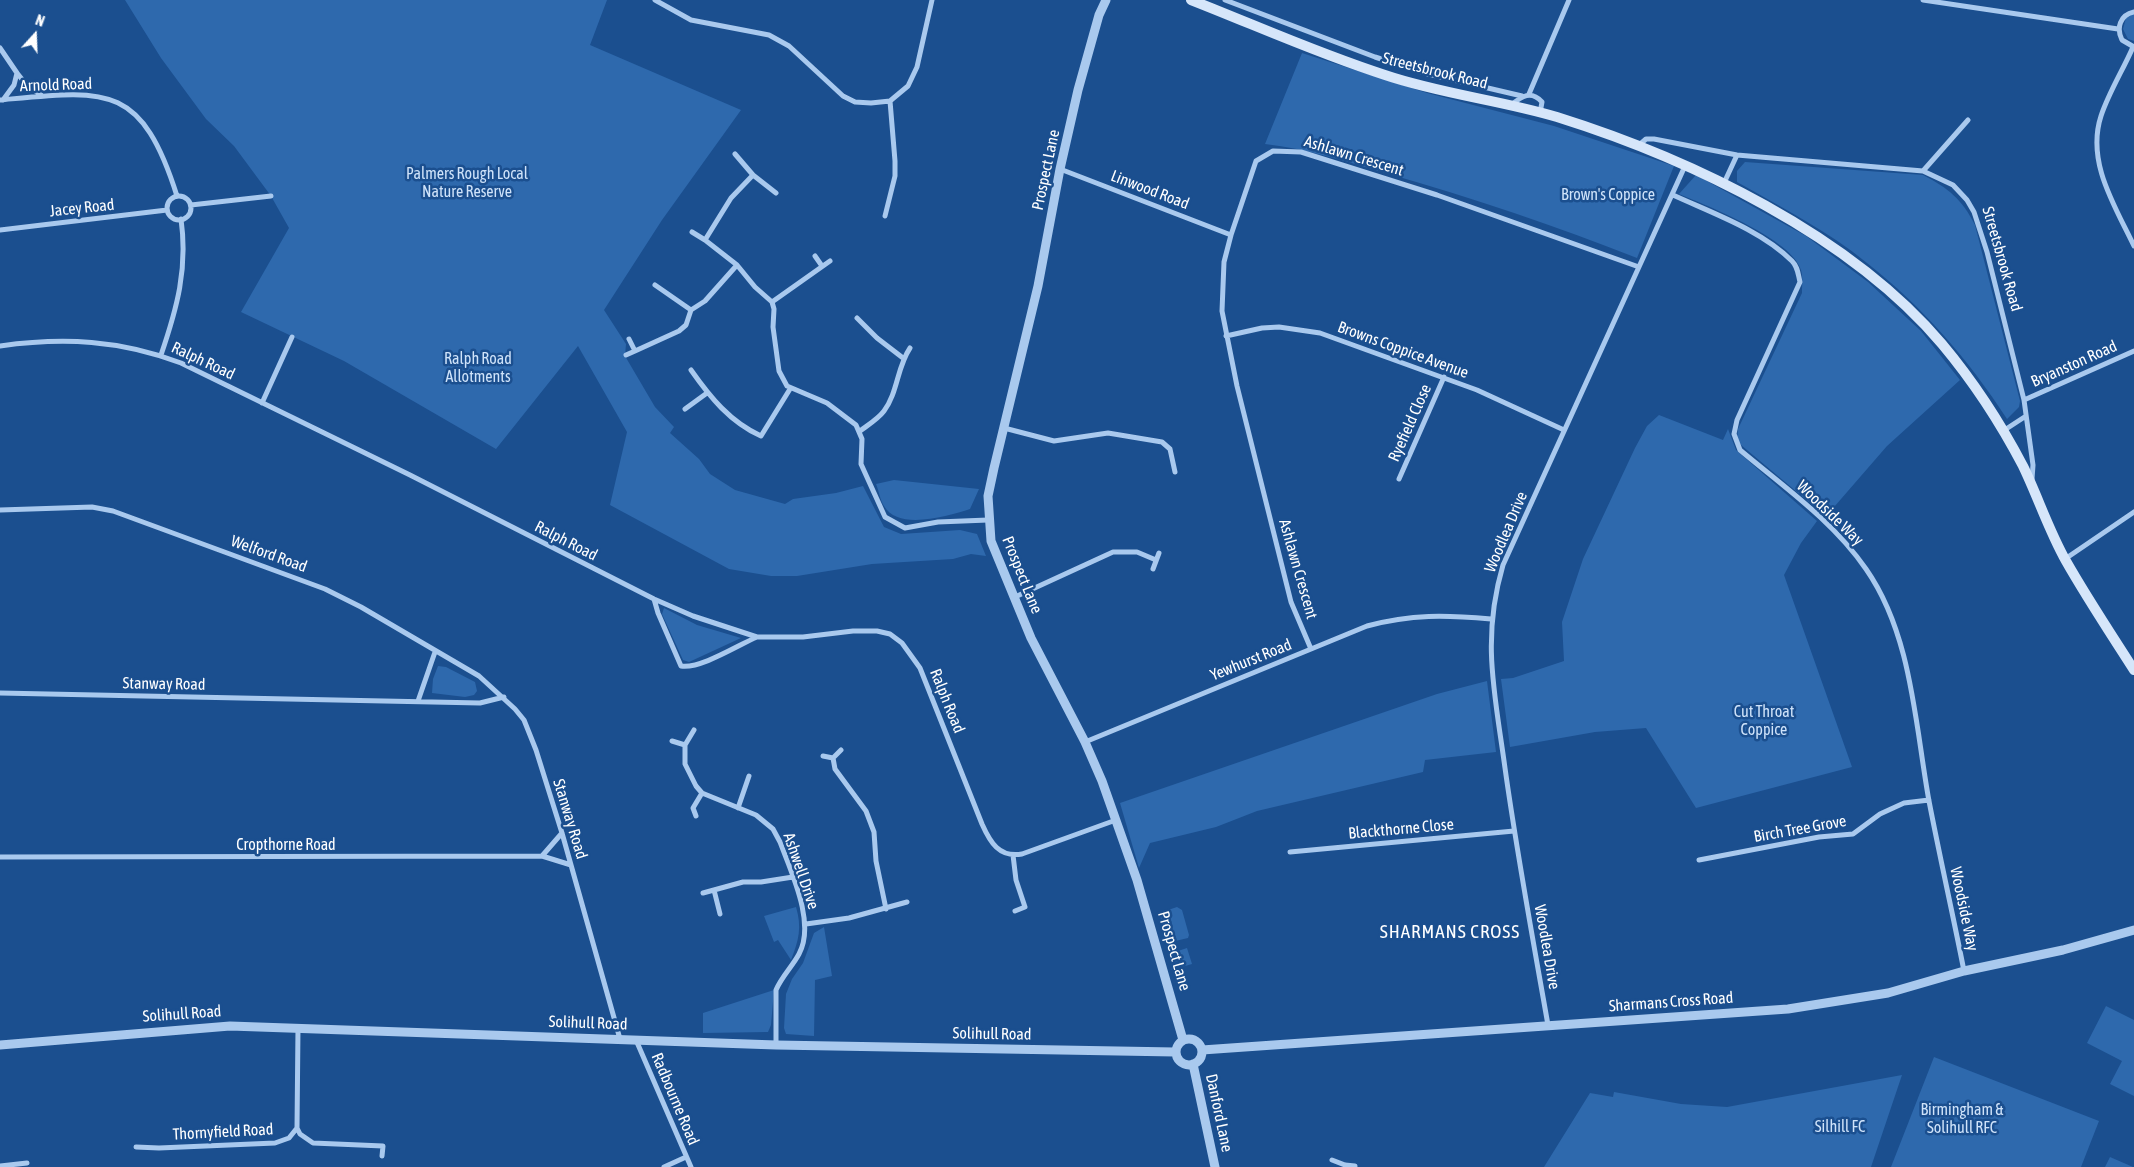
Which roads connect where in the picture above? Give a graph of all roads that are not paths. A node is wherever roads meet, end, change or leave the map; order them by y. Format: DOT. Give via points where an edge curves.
graph roads {
  1 [pos="655,0"];
  2 [pos="932,0"];
  3 [pos="1100,0"];
  4 [pos="1106,0"];
  5 [pos="1191,0"];
  6 [pos="1225,0"];
  7 [pos="1569,0"];
  8 [pos="1923,0"];
  9 [pos="1233,3"];
  10 [pos="2134,12"];
  11 [pos="1099,15"];
  12 [pos="1228,15"];
  13 [pos="2118,29"];
  14 [pos="2133,47"];
  15 [pos="0,48"];
  16 [pos="17,73"];
  17 [pos="1529,94"];
  18 [pos="42,96"];
  19 [pos="1522,96"];
  20 [pos="1,100"];
  21 [pos="890,101"];
  22 [pos="1510,105"];
  23 [pos="1540,113"];
  24 [pos="1968,120"];
  25 [pos="1638,146"];
  26 [pos="735,154"];
  27 [pos="1737,155"];
  28 [pos="1686,166"];
  29 [pos="1060,169"];
  30 [pos="1923,171"];
  31 [pos="753,175"];
  32 [pos="1724,183"];
  33 [pos="776,193"];
  34 [pos="1673,195"];
  35 [pos="177,196"];
  36 [pos="271,196"];
  37 [pos="191,205"];
  38 [pos="167,210"];
  39 [pos="885,216"];
  40 [pos="182,220"];
  41 [pos="0,230"];
  42 [pos="692,232"];
  43 [pos="1230,236"];
  44 [pos="705,240"];
  45 [pos="2134,246"];
  46 [pos="815,256"];
  47 [pos="830,261"];
  48 [pos="737,265"];
  49 [pos="822,266"];
  50 [pos="1640,267"];
  51 [pos="655,285"];
  52 [pos="772,302"];
  53 [pos="691,310"];
  54 [pos="857,318"];
  55 [pos="1226,336"];
  56 [pos="292,337"];
  57 [pos="628,339"];
  58 [pos="0,346"];
  59 [pos="910,348"];
  60 [pos="634,351"];
  61 [pos="2134,351"];
  62 [pos="161,355"];
  63 [pos="626,355"];
  64 [pos="903,358"];
  65 [pos="691,370"];
  66 [pos="1444,378"];
  67 [pos="790,389"];
  68 [pos="707,393"];
  69 [pos="2024,400"];
  70 [pos="262,403"];
  71 [pos="685,409"];
  72 [pos="2026,416"];
  73 [pos="1004,428"];
  74 [pos="1564,430"];
  75 [pos="860,431"];
  76 [pos="2003,431"];
  77 [pos="1175,472"];
  78 [pos="1399,479"];
  79 [pos="2032,485"];
  80 [pos="0,510"];
  81 [pos="2134,512"];
  82 [pos="988,520"];
  83 [pos="1159,553"];
  84 [pos="2065,559"];
  85 [pos="1156,560"];
  86 [pos="1153,569"];
  87 [pos="1016,597"];
  88 [pos="654,599"];
  89 [pos="1491,619"];
  90 [pos="757,636"];
  91 [pos="1310,649"];
  92 [pos="435,652"];
  93 [pos="2134,670"];
  94 [pos="0,693"];
  95 [pos="504,697"];
  96 [pos="418,702"];
  97 [pos="694,730"];
  98 [pos="672,741"];
  99 [pos="1085,742"];
  100 [pos="685,745"];
  101 [pos="841,750"];
  102 [pos="823,756"];
  103 [pos="833,758"];
  104 [pos="750,776"];
  105 [pos="702,793"];
  106 [pos="1929,800"];
  107 [pos="738,808"];
  108 [pos="696,816"];
  109 [pos="1117,820"];
  110 [pos="1514,831"];
  111 [pos="562,833"];
  112 [pos="1290,852"];
  113 [pos="1013,855"];
  114 [pos="542,856"];
  115 [pos="0,857"];
  116 [pos="1698,860"];
  117 [pos="571,864"];
  118 [pos="792,876"];
  119 [pos="714,890"];
  120 [pos="703,893"];
  121 [pos="907,902"];
  122 [pos="886,910"];
  123 [pos="1015,911"];
  124 [pos="720,914"];
  125 [pos="806,924"];
  126 [pos="2134,930"];
  127 [pos="1964,971"];
  128 [pos="1548,1026"];
  129 [pos="298,1028"];
  130 [pos="620,1039"];
  131 [pos="636,1040"];
  132 [pos="1183,1040"];
  133 [pos="0,1045"];
  134 [pos="776,1045"];
  135 [pos="1202,1050"];
  136 [pos="1176,1052"];
  137 [pos="1193,1064"];
  138 [pos="297,1128"];
  139 [pos="136,1147"];
  140 [pos="382,1156"];
  141 [pos="686,1157"];
  142 [pos="1332,1160"];
  143 [pos="27,1163"];
  144 [pos="0,1166"];
  145 [pos="1345,1166"];
  146 [pos="1355,1166"];
  147 [pos="664,1167"];
  148 [pos="691,1167"];
  149 [pos="1215,1167"];
  1 -- 21 [label="street" via="691,20 754,30 782,41 849,100"];
  2 -- 21 [label="street" via="917,67 908,86"];
  3 -- 11 [label="street, Prospect Lane"];
  4 -- 11 [label="street, Prospect Lane"];
  5 -- 12 [label="main road, Streetsbrook Road"];
  6 -- 9 [label="street, Streetsbrook Road"];
  7 -- 17 [label="street"];
  8 -- 13 [label="street"];
  9 -- 12 [label="street"];
  9 -- 19 [label="street, Streetsbrook Road" via="1374,58"];
  10 -- 13 [label="street" via="2121,20"];
  11 -- 29 [label="street, Prospect Lane"];
  12 -- 22 [label="main road, Streetsbrook Road" via="1383,75 1426,88"];
  13 -- 14 [label="street" via="2122,40"];
  14 -- 45 [label="street" via="2103,110 2096,146 2104,181"];
  15 -- 16 [label="street"];
  16 -- 18 [label="street"];
  16 -- 20 [label="street" via="14,85"];
  17 -- 19 [label="street"];
  17 -- 23 [label="street" via="1542,102"];
  18 -- 20 [label="street, Arnold Road"];
  18 -- 35 [label="street, Arnold Road" via="89,94 104,97 129,110 150,132 166,162"];
  19 -- 22 [label="street"];
  21 -- 39 [label="street" via="895,176"];
  22 -- 23 [label="main road, Streetsbrook Road"];
  23 -- 25 [label="main road, Streetsbrook Road"];
  24 -- 30 [label="street"];
  25 -- 27 [label="street, Streetsbrook Road" via="1646,139 1654,139"];
  25 -- 28 [label="main road, Streetsbrook Road"];
  26 -- 31 [label="street"];
  27 -- 30 [label="street, Streetsbrook Road"];
  27 -- 32 [label="street"];
  28 -- 32 [label="main road, Streetsbrook Road"];
  28 -- 34 [label="street, Woodlea Drive"];
  29 -- 43 [label="street, Linwood Road"];
  29 -- 73 [label="street, Prospect Lane" via="1038,286"];
  30 -- 69 [label="street, Streetsbrook Road" via="1953,185 1974,212"];
  31 -- 33 [label="street"];
  31 -- 44 [label="street" via="731,198"];
  32 -- 76 [label="main road, Streetsbrook Road" via="1797,223 1879,283 1941,343"];
  34 -- 50 [label="street, Woodlea Drive"];
  34 -- 106 [label="street, Woodside Way" via="1768,242 1798,270 1800,282 1737,420 1735,440 1740,450 1842,538 1876,584 1898,636"];
  35 -- 37 [label="street" via="186,198"];
  35 -- 38 [label="street" via="169,201"];
  36 -- 37 [label="street"];
  37 -- 40 [label="street" via="189,214"];
  38 -- 40 [label="street" via="172,218"];
  38 -- 41 [label="street, Jacey Road"];
  40 -- 62 [label="street" via="183,275"];
  42 -- 44 [label="street"];
  43 -- 50 [label="street, Ashlawn Crescent" via="1256,162 1274,151 1302,152 1437,195"];
  43 -- 55 [label="street, Ashlawn Crescent" via="1222,285"];
  44 -- 48 [label="street"];
  46 -- 49 [label="street"];
  47 -- 49 [label="street"];
  48 -- 52 [label="street"];
  48 -- 53 [label="street" via="705,301"];
  49 -- 52 [label="street"];
  50 -- 74 [label="street, Woodlea Drive"];
  51 -- 53 [label="street"];
  52 -- 67 [label="street" via="779,372"];
  53 -- 60 [label="street" via="686,325 679,331"];
  54 -- 64 [label="street"];
  55 -- 66 [label="street, Browns Coppice Avenue" via="1262,328 1308,330"];
  55 -- 91 [label="street, Ashlawn Crescent" via="1291,602"];
  56 -- 70 [label="street"];
  57 -- 60 [label="street"];
  58 -- 62 [label="street, Ralph Road" via="62,340 111,344"];
  59 -- 64 [label="street"];
  60 -- 63 [label="street"];
  61 -- 69 [label="street, Bryanston Road"];
  62 -- 70 [label="street, Ralph Road"];
  64 -- 75 [label="street" via="886,409"];
  65 -- 68 [label="street"];
  66 -- 74 [label="street, Browns Coppice Avenue"];
  66 -- 78 [label="street, Ryefield Close"];
  67 -- 68 [label="street" via="761,436 717,407"];
  67 -- 75 [label="street" via="827,403 856,424"];
  68 -- 71 [label="street"];
  69 -- 72 [label="street, Streetsbrook Road"];
  70 -- 88 [label="street, Ralph Road"];
  72 -- 76 [label="street"];
  72 -- 79 [label="street, Streetsbrook Road" via="2033,465"];
  73 -- 77 [label="street" via="1054,441 1108,433 1162,442 1170,450"];
  73 -- 82 [label="street, Prospect Lane" via="988,496"];
  74 -- 89 [label="street, Woodlea Drive" via="1503,566"];
  75 -- 82 [label="street" via="862,464 885,517 905,528 938,522"];
  76 -- 79 [label="main road, Streetsbrook Road"];
  79 -- 84 [label="main road, Streetsbrook Road"];
  80 -- 92 [label="street, Welford Road" via="92,506 113,511 326,589"];
  81 -- 84 [label="street"];
  82 -- 87 [label="street, Prospect Lane" via="991,541"];
  83 -- 85 [label="street"];
  84 -- 93 [label="main road, Streetsbrook Road"];
  85 -- 86 [label="street"];
  85 -- 87 [label="street" via="1137,552 1113,552"];
  87 -- 99 [label="street, Prospect Lane" via="1031,638"];
  88 -- 90 [label="street, Ralph Road" via="715,625"];
  88 -- 90 [label="street" via="681,666 700,663"];
  89 -- 91 [label="street, Yewhurst Road" via="1444,614 1408,617 1367,626"];
  89 -- 110 [label="street, Woodlea Drive" via="1492,679"];
  90 -- 113 [label="street, Ralph Road" via="803,637 868,630 890,634 902,643 920,668 990,842 1001,852"];
  91 -- 99 [label="street, Yewhurst Road"];
  92 -- 95 [label="street, Welford Road" via="479,676"];
  92 -- 96 [label="street"];
  94 -- 96 [label="street, Stanway Road"];
  95 -- 96 [label="street, Stanway Road" via="480,703"];
  95 -- 111 [label="street, Stanway Road" via="524,720 530,733"];
  97 -- 100 [label="street"];
  98 -- 100 [label="street"];
  99 -- 109 [label="street, Prospect Lane"];
  100 -- 105 [label="street" via="687,772"];
  101 -- 103 [label="street"];
  102 -- 103 [label="street"];
  103 -- 122 [label="street" via="835,770 866,812 874,832"];
  104 -- 107 [label="street"];
  105 -- 107 [label="street, Ashwell Drive"];
  105 -- 108 [label="street" via="693,808"];
  106 -- 116 [label="street, Birch Tree Grove" via="1904,803 1880,814 1853,834 1818,837"];
  106 -- 127 [label="street, Woodside Way"];
  107 -- 118 [label="street, Ashwell Drive" via="773,829"];
  109 -- 113 [label="street" via="1055,844"];
  109 -- 132 [label="street, Prospect Lane" via="1147,911"];
  110 -- 112 [label="street, Blackthorne Close"];
  110 -- 128 [label="street, Woodlea Drive"];
  111 -- 114 [label="street"];
  111 -- 117 [label="street, Stanway Road"];
  113 -- 123 [label="street" via="1016,880 1025,908"];
  114 -- 115 [label="street, Cropthorne Road"];
  114 -- 117 [label="street, Cropthorne Road"];
  117 -- 130 [label="street, Stanway Road"];
  118 -- 119 [label="street" via="743,882"];
  118 -- 125 [label="street, Ashwell Drive"];
  119 -- 120 [label="street"];
  119 -- 124 [label="street"];
  121 -- 122 [label="street"];
  122 -- 125 [label="street"];
  125 -- 134 [label="street, Ashwell Drive" via="800,953 776,990"];
  126 -- 127 [label="street, Sharmans Cross Road" via="2063,950"];
  127 -- 128 [label="street, Sharmans Cross Road" via="1888,994 1788,1009"];
  128 -- 135 [label="street, Sharmans Cross Road"];
  129 -- 130 [label="street, Solihull Road"];
  129 -- 133 [label="street, Solihull Road" via="180,1028"];
  129 -- 138 [label="street, Thornyfield Road"];
  130 -- 131 [label="street, Solihull Road"];
  131 -- 134 [label="street, Solihull Road"];
  131 -- 141 [label="street, Radbourne Road"];
  132 -- 135 [label="street" via="1195,1040"];
  132 -- 136 [label="street"];
  134 -- 136 [label="street, Solihull Road"];
  135 -- 137 [label="street" via="1200,1059"];
  136 -- 137 [label="street" via="1180,1062"];
  137 -- 149 [label="street, Danford Lane"];
  138 -- 139 [label="street, Thornyfield Road" via="288,1138 275,1143"];
  138 -- 140 [label="street" via="313,1143 383,1146"];
  141 -- 147 [label="street"];
  141 -- 148 [label="street, Radbourne Road"];
  142 -- 145 [label="street"];
  143 -- 144 [label="street"];
  145 -- 146 [label="street"];
}
